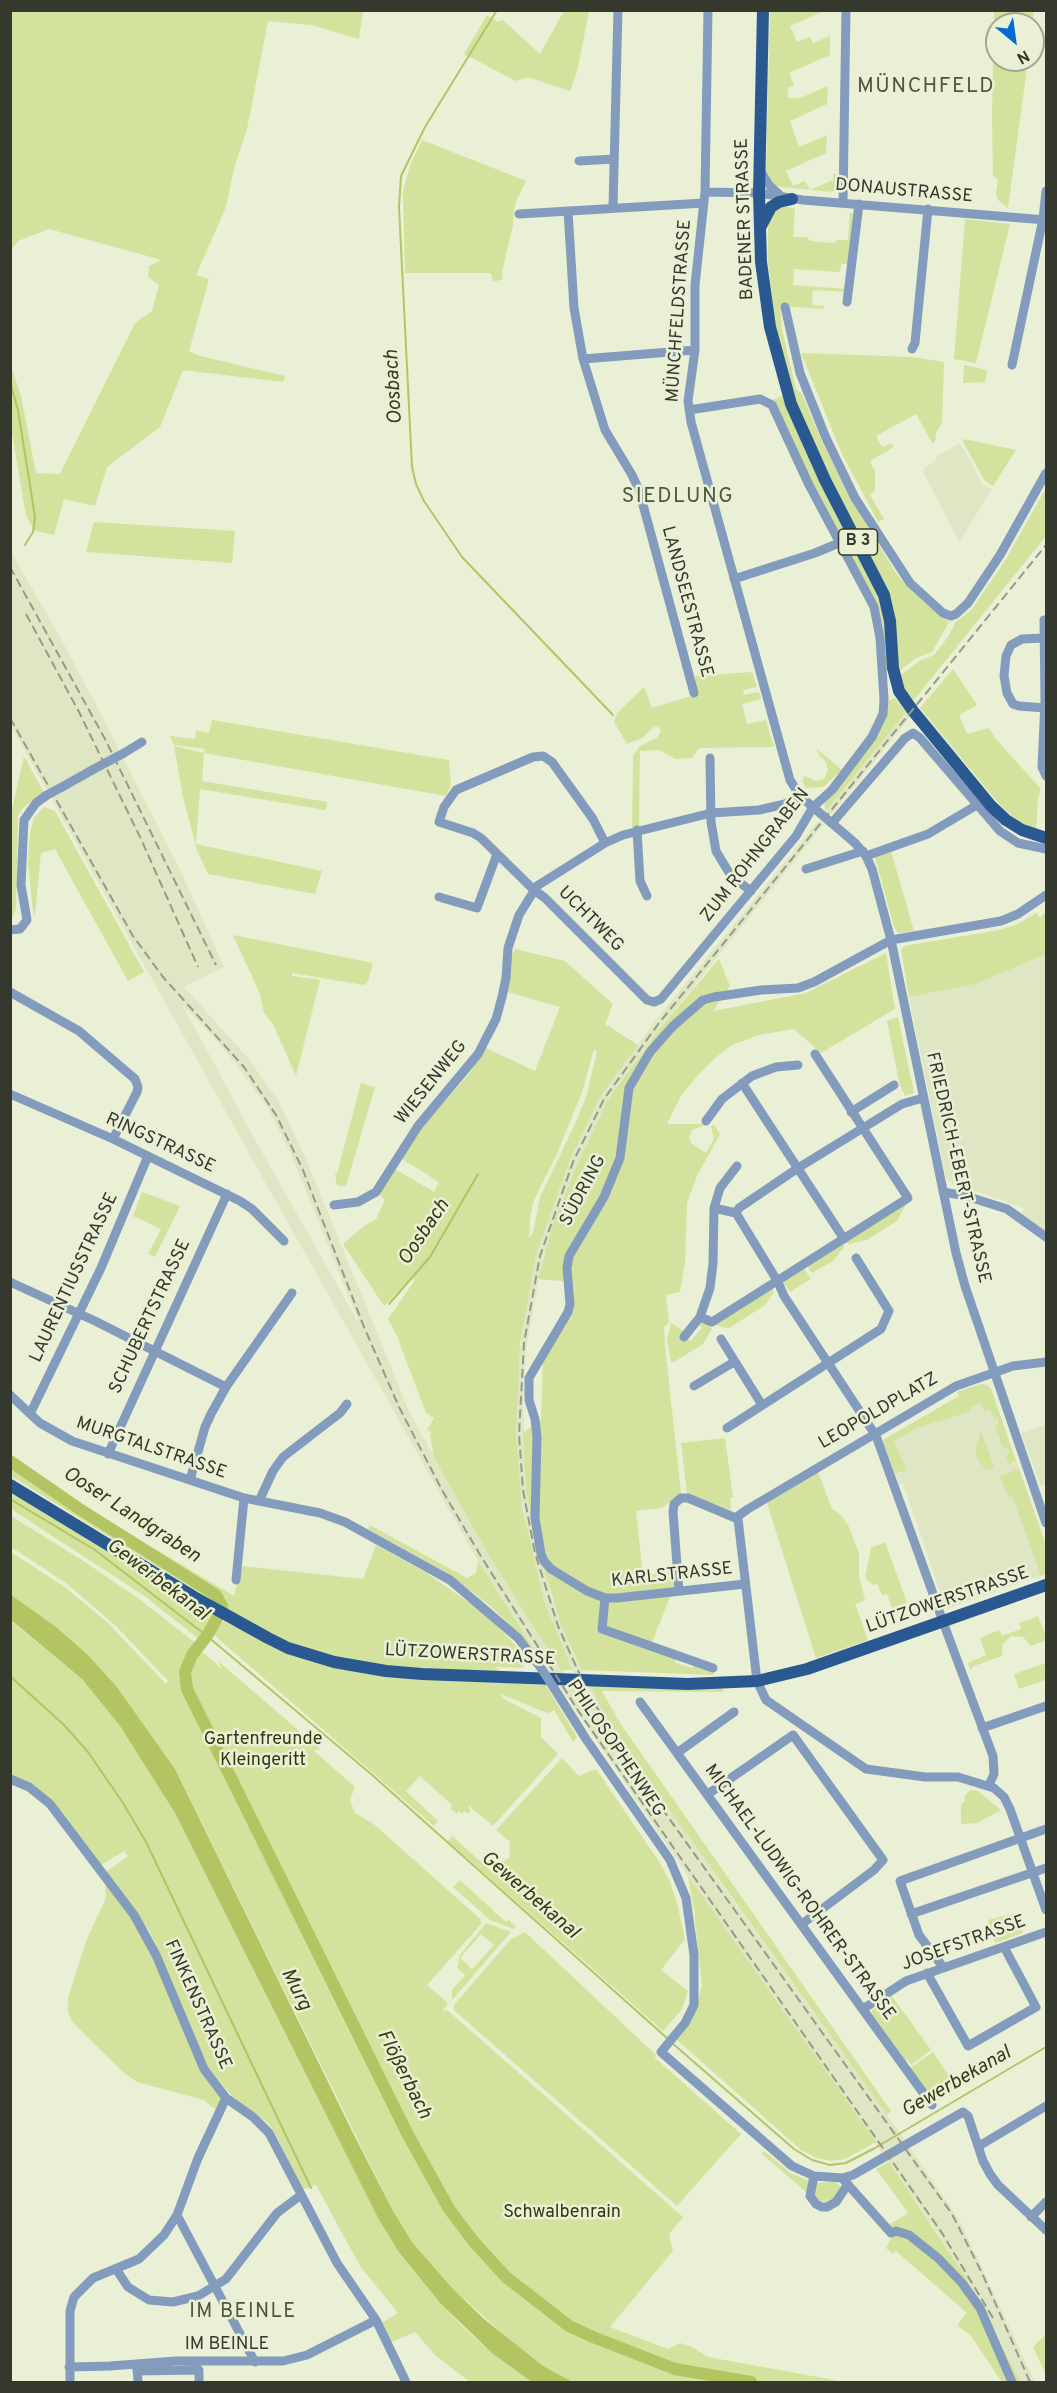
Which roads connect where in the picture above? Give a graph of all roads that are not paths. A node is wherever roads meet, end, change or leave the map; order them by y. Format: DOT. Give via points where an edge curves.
graph roads {
  1 [pos="618,10"];
  2 [pos="708,10"];
  3 [pos="763,10"];
  4 [pos="846,10"];
  5 [pos="614,159"];
  6 [pos="579,161"];
  7 [pos="759,168"];
  8 [pos="1047,191"];
  9 [pos="705,192"];
  10 [pos="759,193"];
  11 [pos="788,198"];
  12 [pos="704,203"];
  13 [pos="843,203"];
  14 [pos="859,204"];
  15 [pos="613,207"];
  16 [pos="928,209"];
  17 [pos="568,211"];
  18 [pos="519,214"];
  19 [pos="1045,219"];
  20 [pos="760,227"];
  21 [pos="847,302"];
  22 [pos="785,307"];
  23 [pos="694,350"];
  24 [pos="912,350"];
  25 [pos="583,359"];
  26 [pos="1012,365"];
  27 [pos="688,410"];
  28 [pos="1047,473"];
  29 [pos="839,543"];
  30 [pos="734,579"];
  31 [pos="1044,620"];
  32 [pos="1044,638"];
  33 [pos="1046,680"];
  34 [pos="694,693"];
  35 [pos="1045,708"];
  36 [pos="142,742"];
  37 [pos="710,758"];
  38 [pos="1047,776"];
  39 [pos="800,796"];
  40 [pos="977,805"];
  41 [pos="813,807"];
  42 [pos="711,813"];
  43 [pos="832,824"];
  44 [pos="637,830"];
  45 [pos="1047,838"];
  46 [pos="605,843"];
  47 [pos="1047,849"];
  48 [pos="497,854"];
  49 [pos="864,854"];
  50 [pos="806,868"];
  51 [pos="534,890"];
  52 [pos="751,891"];
  53 [pos="647,896"];
  54 [pos="1047,896"];
  55 [pos="439,897"];
  56 [pos="477,908"];
  57 [pos="488,911"];
  58 [pos="10,930"];
  59 [pos="891,940"];
  60 [pos="10,992"];
  61 [pos="661,999"];
  62 [pos="815,1054"];
  63 [pos="798,1065"];
  64 [pos="742,1083"];
  65 [pos="894,1085"];
  66 [pos="10,1094"];
  67 [pos="923,1098"];
  68 [pos="851,1112"];
  69 [pos="706,1121"];
  70 [pos="863,1128"];
  71 [pos="113,1139"];
  72 [pos="148,1155"];
  73 [pos="737,1166"];
  74 [pos="798,1168"];
  75 [pos="943,1192"];
  76 [pos="226,1194"];
  77 [pos="334,1205"];
  78 [pos="714,1208"];
  79 [pos="736,1213"];
  80 [pos="1047,1237"];
  81 [pos="844,1239"];
  82 [pos="284,1241"];
  83 [pos="855,1257"];
  84 [pos="10,1282"];
  85 [pos="778,1282"];
  86 [pos="292,1293"];
  87 [pos="78,1313"];
  88 [pos="700,1317"];
  89 [pos="684,1338"];
  90 [pos="721,1339"];
  91 [pos="154,1350"];
  92 [pos="734,1362"];
  93 [pos="829,1362"];
  94 [pos="1047,1362"];
  95 [pos="994,1372"];
  96 [pos="694,1386"];
  97 [pos="226,1387"];
  98 [pos="10,1395"];
  99 [pos="347,1404"];
  100 [pos="762,1405"];
  101 [pos="30,1414"];
  102 [pos="727,1428"];
  103 [pos="875,1433"];
  104 [pos="108,1454"];
  105 [pos="190,1480"];
  106 [pos="10,1485"];
  107 [pos="244,1498"];
  108 [pos="259,1502"];
  109 [pos="738,1518"];
  110 [pos="1047,1522"];
  111 [pos="388,1545"];
  112 [pos="236,1580"];
  113 [pos="746,1584"];
  114 [pos="1047,1585"];
  115 [pos="679,1591"];
  116 [pos="605,1598"];
  117 [pos="942,1619"];
  118 [pos="713,1668"];
  119 [pos="757,1681"];
  120 [pos="639,1702"];
  121 [pos="1047,1706"];
  122 [pos="734,1712"];
  123 [pos="982,1728"];
  124 [pos="677,1753"];
  125 [pos="10,1779"];
  126 [pos="989,1785"];
  127 [pos="708,1794"];
  128 [pos="1047,1829"];
  129 [pos="1021,1838"];
  130 [pos="1047,1868"];
  131 [pos="1033,1872"];
  132 [pos="1047,1910"];
  133 [pos="912,1914"];
  134 [pos="802,1924"];
  135 [pos="1047,1932"];
  136 [pos="1004,1947"];
  137 [pos="943,1967"];
  138 [pos="927,1973"];
  139 [pos="863,2009"];
  140 [pos="226,2098"];
  141 [pos="932,2105"];
  142 [pos="1047,2106"];
  143 [pos="979,2146"];
  144 [pos="814,2176"];
  145 [pos="845,2181"];
  146 [pos="301,2195"];
  147 [pos="1047,2202"];
  148 [pos="177,2215"];
  149 [pos="1031,2217"];
  150 [pos="1047,2230"];
  151 [pos="116,2268"];
  152 [pos="214,2288"];
  153 [pos="376,2320"];
  154 [pos="255,2362"];
  155 [pos="69,2367"];
  156 [pos="137,2367"];
  157 [pos="70,2382"];
  158 [pos="138,2382"];
  159 [pos="200,2382"];
  160 [pos="406,2382"];
  161 [pos="1011,2382"];
  1 -- 5 [label="street"];
  2 -- 9 [label="street, MÜNCHFELDSTRASSE"];
  3 -- 7 [label="main road, BADENER STRASSE / B 3"];
  4 -- 13 [label="street"];
  5 -- 6 [label="street"];
  5 -- 15 [label="street"];
  7 -- 10 [label="main road, BADENER STRASSE / B 3"];
  7 -- 11 [label="street" via="769,185"];
  8 -- 19 [label="street"];
  9 -- 10 [label="street, DONAUSTRASSE"];
  9 -- 12 [label="street, MÜNCHFELDSTRASSE"];
  10 -- 11 [label="street, DONAUSTRASSE"];
  10 -- 20 [label="main road, BADENER STRASSE / B 3"];
  11 -- 13 [label="street, DONAUSTRASSE"];
  11 -- 20 [label="main road" via="771,207"];
  12 -- 15 [label="street"];
  12 -- 23 [label="street, MÜNCHFELDSTRASSE" via="695,285"];
  13 -- 14 [label="street, DONAUSTRASSE"];
  14 -- 16 [label="street, DONAUSTRASSE"];
  14 -- 21 [label="street"];
  15 -- 17 [label="street"];
  16 -- 19 [label="street, DONAUSTRASSE"];
  16 -- 24 [label="street"];
  17 -- 18 [label="street"];
  17 -- 25 [label="street, LANDSEESTRASSE" via="574,308"];
  19 -- 26 [label="street"];
  20 -- 45 [label="main road, BADENER STRASSE / B 3" via="765,296 782,378 813,456 884,595 899,691 991,806 1022,830"];
  22 -- 28 [label="street" via="800,373 855,498 910,584 943,613 951,616 968,603"];
  23 -- 25 [label="street"];
  23 -- 27 [label="street, MÜNCHFELDSTRASSE"];
  25 -- 34 [label="street, LANDSEESTRASSE" via="605,430 639,490"];
  27 -- 29 [label="street, ZUM ROHNGRABEN" via="760,399 769,402"];
  27 -- 30 [label="street, MÜNCHFELDSTRASSE"];
  29 -- 30 [label="street"];
  29 -- 41 [label="street, ZUM ROHNGRABEN" via="874,607 880,632 884,699 881,720 872,737 832,790"];
  30 -- 39 [label="street, MÜNCHFELDSTRASSE" via="787,773"];
  31 -- 32 [label="street"];
  32 -- 33 [label="street"];
  32 -- 35 [label="street" via="1022,639 1011,645 1004,676 1013,704"];
  33 -- 35 [label="street"];
  35 -- 38 [label="street" via="1042,767"];
  36 -- 58 [label="street, bridge" via="47,795 24,820 21,885 27,920 20,929"];
  37 -- 42 [label="street"];
  39 -- 41 [label="street, MÜNCHFELDSTRASSE"];
  39 -- 42 [label="street, WIESENWEG" via="759,810"];
  40 -- 43 [label="street" via="913,733"];
  40 -- 47 [label="street" via="1009,838"];
  40 -- 49 [label="street" via="928,834"];
  41 -- 43 [label="street, FRIEDRICH-EBERT-STRASSE"];
  41 -- 52 [label="street, ZUM ROHNGRABEN" via="796,836"];
  42 -- 44 [label="street, WIESENWEG"];
  42 -- 52 [label="street" via="716,850 724,867"];
  43 -- 49 [label="street, FRIEDRICH-EBERT-STRASSE"];
  44 -- 46 [label="street, WIESENWEG"];
  44 -- 53 [label="street" via="640,881"];
  46 -- 48 [label="street, UCHTWEG" via="593,819 552,762 543,756 533,757 456,790 444,807 440,822 473,833"];
  46 -- 51 [label="street, WIESENWEG"];
  48 -- 51 [label="street, UCHTWEG"];
  48 -- 56 [label="street"];
  49 -- 50 [label="street"];
  49 -- 59 [label="street, FRIEDRICH-EBERT-STRASSE" via="872,869"];
  51 -- 61 [label="street, UCHTWEG" via="647,1000"];
  51 -- 77 [label="street, WIESENWEG" via="519,915 508,948 502,997 478,1054 418,1126 376,1192 358,1202"];
  52 -- 61 [label="street, ZUM ROHNGRABEN"];
  54 -- 59 [label="street, SÜDRING" via="1001,921"];
  55 -- 56 [label="street"];
  56 -- 57 [label="street"];
  59 -- 67 [label="street, FRIEDRICH-EBERT-STRASSE"];
  59 -- 116 [label="street, SÜDRING" via="798,988 714,996 695,1005 650,1052 629,1088 620,1158 604,1197 569,1256 570,1304 529,1378 537,1437 536,1518 541,1554 551,1569"];
  60 -- 71 [label="street" via="79,1031 135,1079 137,1092"];
  62 -- 68 [label="street"];
  63 -- 64 [label="street" via="768,1069"];
  64 -- 69 [label="street" via="722,1099"];
  64 -- 74 [label="street"];
  65 -- 68 [label="street"];
  66 -- 71 [label="street, RINGSTRASSE"];
  67 -- 70 [label="street" via="902,1104"];
  67 -- 75 [label="street, FRIEDRICH-EBERT-STRASSE"];
  68 -- 70 [label="street"];
  70 -- 74 [label="street"];
  70 -- 81 [label="street" via="908,1198"];
  71 -- 72 [label="street, RINGSTRASSE"];
  72 -- 76 [label="street, RINGSTRASSE"];
  72 -- 87 [label="street, LAURENTIUSSTRASSE" via="116,1235"];
  73 -- 78 [label="street" via="720,1188"];
  74 -- 79 [label="street"];
  74 -- 81 [label="street"];
  75 -- 80 [label="street" via="1007,1209"];
  75 -- 95 [label="street, FRIEDRICH-EBERT-STRASSE" via="965,1286"];
  76 -- 82 [label="street, RINGSTRASSE" via="252,1209"];
  76 -- 91 [label="street, SCHUBERTSTRASSE"];
  78 -- 79 [label="street"];
  78 -- 88 [label="street" via="712,1276"];
  79 -- 85 [label="street"];
  81 -- 85 [label="street"];
  83 -- 93 [label="street" via="889,1313 879,1330"];
  84 -- 87 [label="street"];
  85 -- 88 [label="street" via="712,1322"];
  85 -- 93 [label="street"];
  86 -- 97 [label="street"];
  87 -- 91 [label="street"];
  87 -- 101 [label="street, LAURENTIUSSTRASSE"];
  88 -- 89 [label="street"];
  90 -- 92 [label="street"];
  91 -- 97 [label="street"];
  91 -- 104 [label="street, SCHUBERTSTRASSE"];
  92 -- 96 [label="street"];
  92 -- 100 [label="street"];
  93 -- 100 [label="street"];
  93 -- 103 [label="street"];
  94 -- 95 [label="street, LEOPOLDPLATZ"];
  95 -- 103 [label="street, LEOPOLDPLATZ" via="956,1386"];
  95 -- 110 [label="street, FRIEDRICH-EBERT-STRASSE"];
  97 -- 105 [label="street" via="205,1427"];
  98 -- 101 [label="street, MURGTALSTRASSE"];
  99 -- 108 [label="street" via="283,1456"];
  100 -- 102 [label="street"];
  101 -- 104 [label="street, MURGTALSTRASSE" via="72,1442"];
  103 -- 109 [label="street, LEOPOLDPLATZ"];
  103 -- 117 [label="street"];
  104 -- 105 [label="street, MURGTALSTRASSE"];
  105 -- 107 [label="street, MURGTALSTRASSE"];
  106 -- 119 [label="main road, LÜTZOWERSTRASSE" via="221,1612 288,1648 334,1662 422,1674 688,1684"];
  107 -- 108 [label="street, MURGTALSTRASSE"];
  107 -- 112 [label="street"];
  108 -- 111 [label="street, MURGTALSTRASSE" via="330,1516"];
  109 -- 113 [label="street"];
  109 -- 115 [label="street" via="684,1498 674,1504"];
  111 -- 144 [label="street, PHILOSOPHENWEG, bridge" via="450,1580 518,1638 541,1668 670,1860 686,1898 696,1980 691,2012 662,2052 792,2166"];
  113 -- 115 [label="street, KARLSTRASSE"];
  113 -- 119 [label="street"];
  114 -- 117 [label="main road, LÜTZOWERSTRASSE"];
  115 -- 116 [label="street, KARLSTRASSE"];
  116 -- 118 [label="street, KARLSTRASSE" via="602,1629"];
  117 -- 119 [label="main road, LÜTZOWERSTRASSE" via="807,1669"];
  117 -- 123 [label="street"];
  119 -- 126 [label="street" via="772,1705 866,1769 958,1777"];
  120 -- 124 [label="street, MICHAEL-LUDWIG-ROHRER-STRASSE"];
  121 -- 123 [label="street"];
  122 -- 124 [label="street"];
  123 -- 126 [label="street" via="994,1762"];
  124 -- 127 [label="street, MICHAEL-LUDWIG-ROHRER-STRASSE"];
  125 -- 140 [label="street, FINKENSTRASSE" via="50,1804 134,1915 156,1955 204,2069"];
  126 -- 129 [label="street" via="1008,1803"];
  127 -- 134 [label="street, MICHAEL-LUDWIG-ROHRER-STRASSE"];
  127 -- 134 [label="street" via="793,1735 883,1860"];
  128 -- 129 [label="street"];
  129 -- 131 [label="street"];
  129 -- 133 [label="street" via="900,1881"];
  130 -- 131 [label="street"];
  131 -- 132 [label="street"];
  131 -- 133 [label="street"];
  133 -- 137 [label="street" via="919,1935"];
  134 -- 139 [label="street, MICHAEL-LUDWIG-ROHRER-STRASSE"];
  135 -- 136 [label="street, JOSEFSTRASSE"];
  136 -- 137 [label="street, JOSEFSTRASSE"];
  136 -- 138 [label="street" via="1036,2007 968,2046"];
  137 -- 138 [label="street, JOSEFSTRASSE"];
  138 -- 139 [label="street, JOSEFSTRASSE" via="906,1981"];
  139 -- 141 [label="street, MICHAEL-LUDWIG-ROHRER-STRASSE"];
  140 -- 146 [label="street, FINKENSTRASSE" via="262,2124"];
  140 -- 148 [label="street"];
  142 -- 143 [label="street"];
  143 -- 145 [label="street" via="963,2112"];
  143 -- 149 [label="street" via="994,2180"];
  144 -- 145 [label="street"];
  144 -- 145 [label="street" via="810,2196 822,2207 836,2202"];
  145 -- 161 [label="street" via="891,2233 909,2235 962,2283 980,2308"];
  146 -- 152 [label="street" via="277,2214"];
  146 -- 153 [label="street, FINKENSTRASSE" via="337,2263"];
  147 -- 149 [label="street"];
  148 -- 151 [label="street" via="149,2251"];
  148 -- 152 [label="street"];
  149 -- 150 [label="street"];
  151 -- 152 [label="street" via="128,2287 149,2300 182,2301"];
  151 -- 155 [label="street" via="85,2284 72,2303"];
  152 -- 154 [label="street"];
  153 -- 154 [label="street, IM BEINLE" via="307,2355"];
  153 -- 160 [label="street, FINKENSTRASSE"];
  154 -- 156 [label="street, IM BEINLE" via="176,2361"];
  155 -- 156 [label="street, IM BEINLE"];
  155 -- 157 [label="street"];
  156 -- 158 [label="street"];
  156 -- 159 [label="street, IM BEINLE" via="199,2370"];
}
